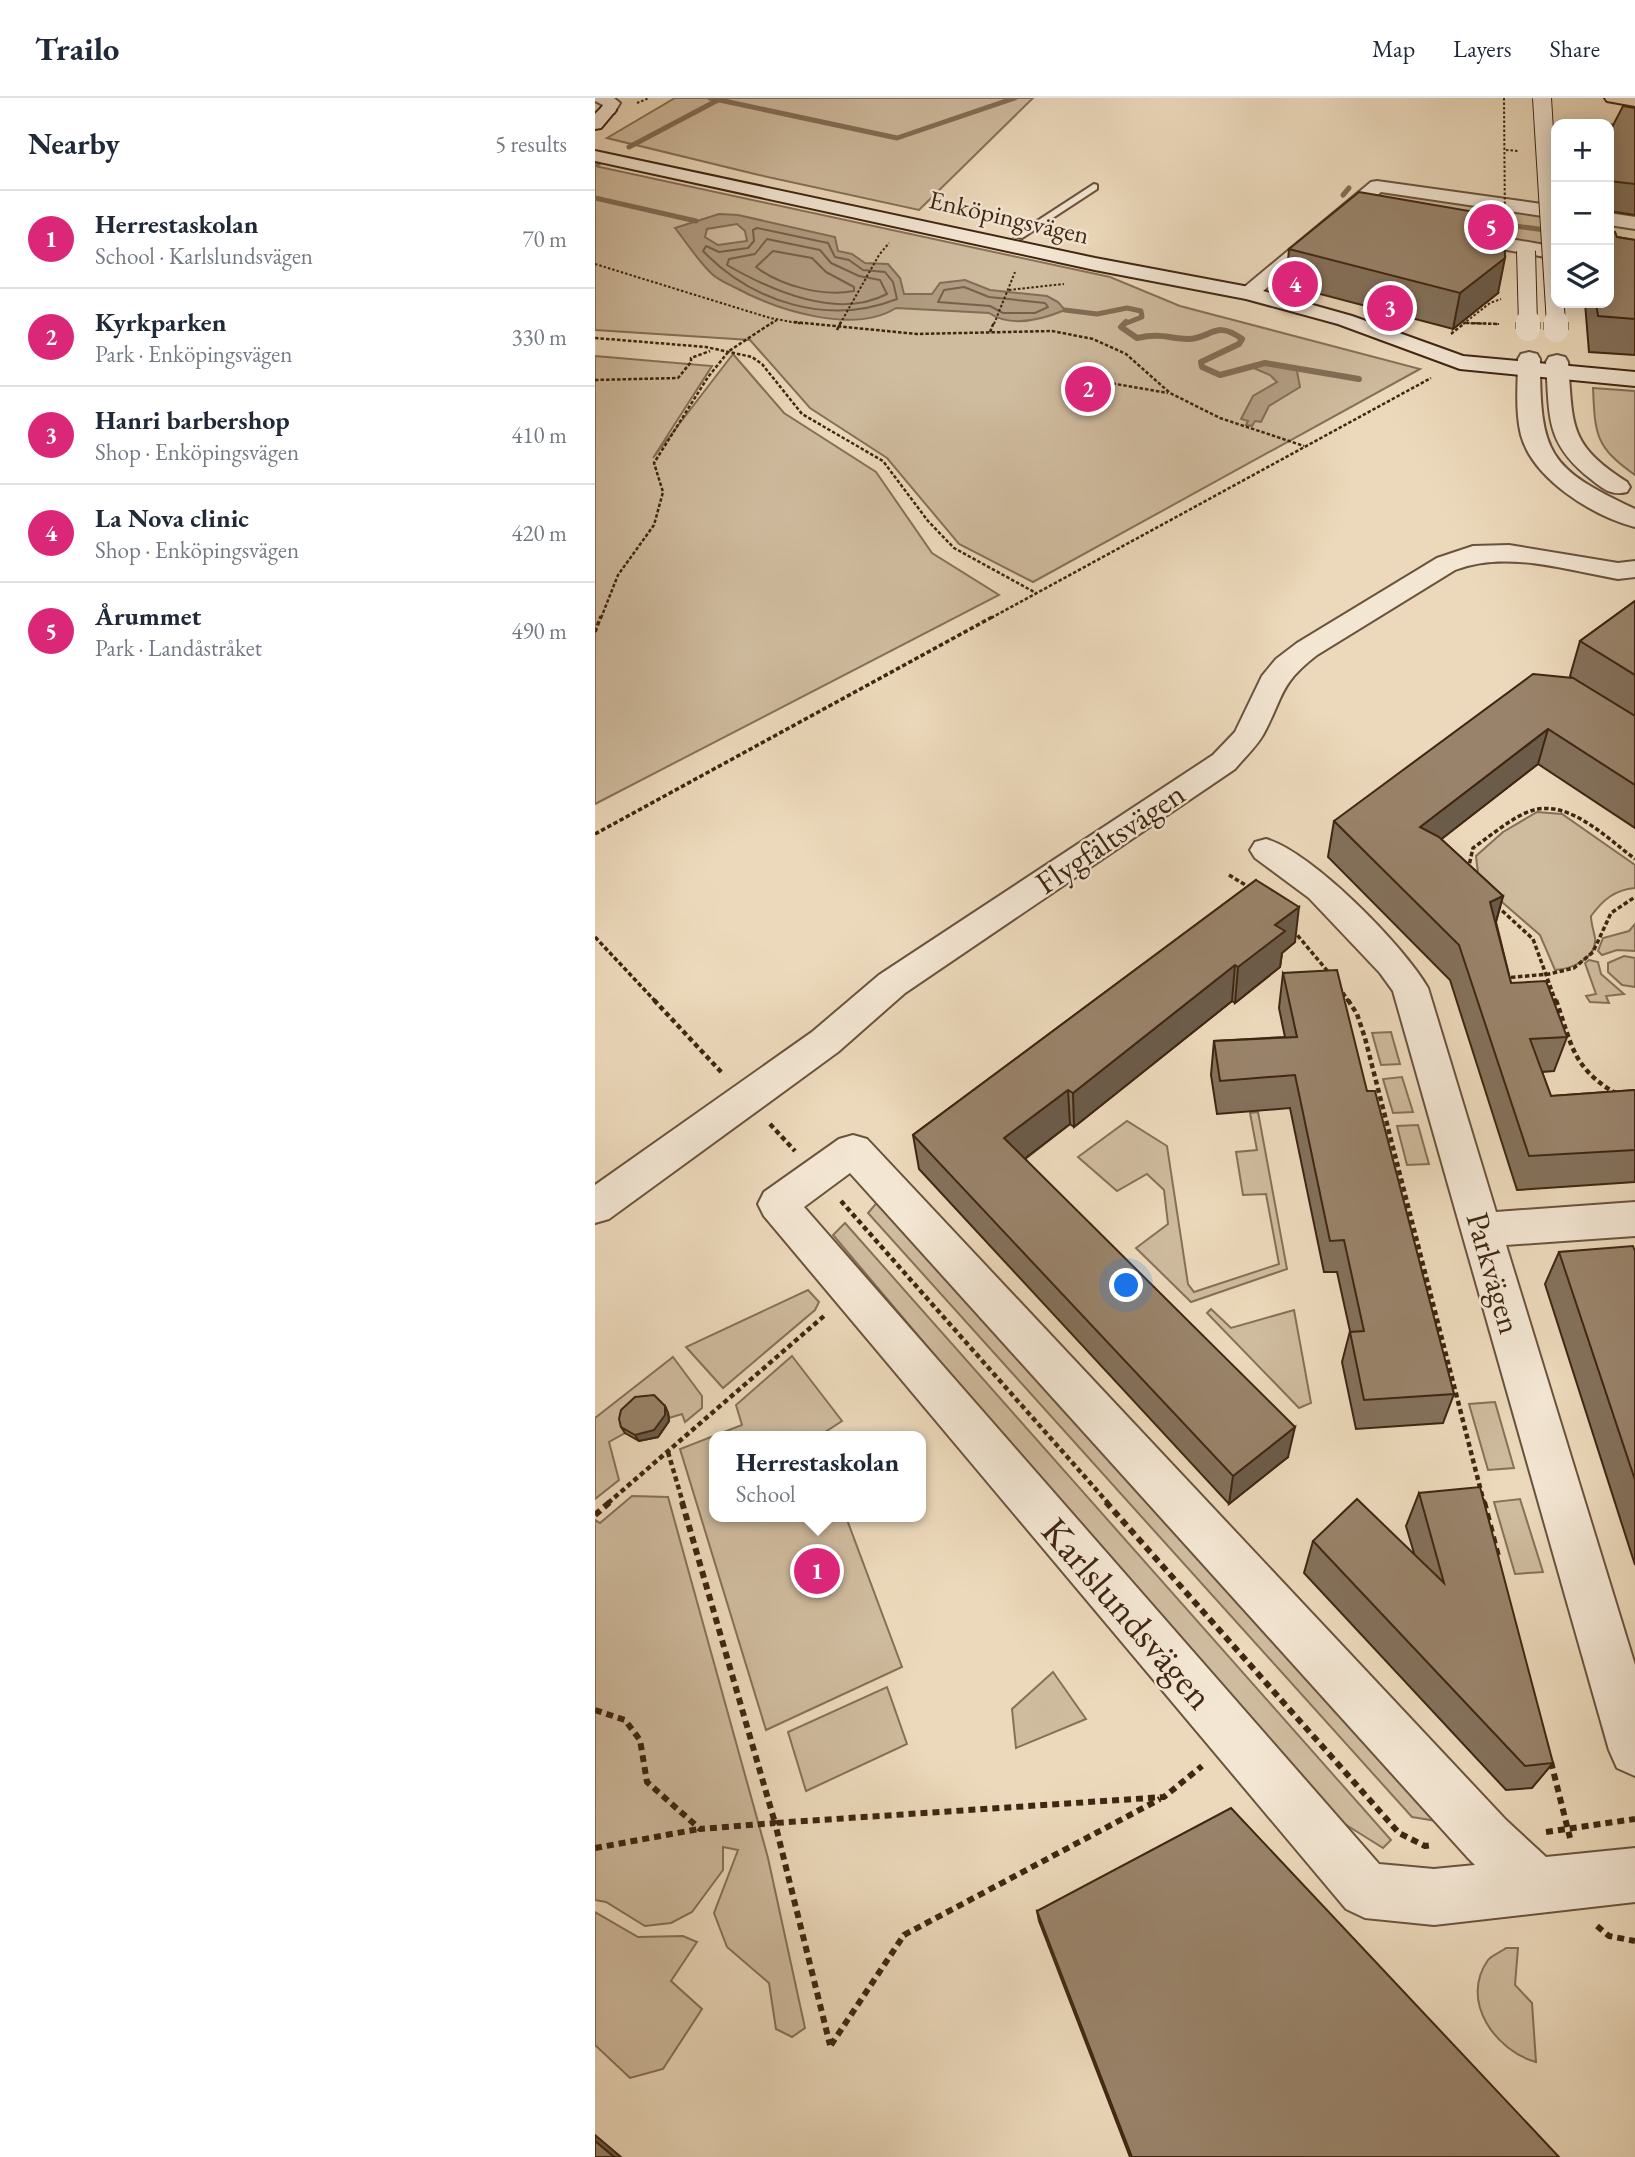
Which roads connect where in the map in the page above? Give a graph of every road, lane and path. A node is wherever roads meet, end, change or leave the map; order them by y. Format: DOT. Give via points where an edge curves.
graph roads {
  1 [pos="1504,98"];
  2 [pos="1542,98"];
  3 [pos="1613,98"];
  4 [pos="1635,101"];
  5 [pos="605,104"];
  6 [pos="595,124"];
  7 [pos="1614,129"];
  8 [pos="1635,132"];
  9 [pos="595,156"];
  10 [pos="1094,187"];
  11 [pos="1521,198"];
  12 [pos="1551,210"];
  13 [pos="1342,215"];
  14 [pos="1362,217"];
  15 [pos="1614,220"];
  16 [pos="1635,222"];
  17 [pos="1434,231"];
  18 [pos="1019,236"];
  19 [pos="1504,242"];
  20 [pos="1551,252"];
  21 [pos="879,255"];
  22 [pos="595,264"];
  23 [pos="1009,290"];
  24 [pos="1249,293"];
  25 [pos="1505,297"];
  26 [pos="1490,303"];
  27 [pos="1505,306"];
  28 [pos="777,320"];
  29 [pos="1465,323"];
  30 [pos="1486,324"];
  31 [pos="837,330"];
  32 [pos="989,332"];
  33 [pos="1449,335"];
  34 [pos="595,338"];
  35 [pos="729,351"];
  36 [pos="1529,365"];
  37 [pos="1558,367"];
  38 [pos="1635,368"];
  39 [pos="1436,376"];
  40 [pos="1635,379"];
  41 [pos="595,380"];
  42 [pos="1086,390"];
  43 [pos="1170,393"];
  44 [pos="1305,447"];
  45 [pos="1635,497"];
  46 [pos="1635,519"];
  47 [pos="1635,569"];
  48 [pos="1037,593"];
  49 [pos="595,632"];
  50 [pos="595,834"];
  51 [pos="1266,850"];
  52 [pos="1635,859"];
  53 [pos="1229,875"];
  54 [pos="1470,878"];
  55 [pos="1260,895"];
  56 [pos="1635,897"];
  57 [pos="1496,905"];
  58 [pos="1287,923"];
  59 [pos="1546,974"];
  60 [pos="1492,979"];
  61 [pos="1623,1095"];
  62 [pos="595,1208"];
  63 [pos="1635,1219"];
  64 [pos="1481,1230"];
  65 [pos="828,1313"];
  66 [pos="668,1452"];
  67 [pos="595,1515"];
  68 [pos="1503,1574"];
  69 [pos="595,1710"];
  70 [pos="1547,1748"];
  71 [pos="1635,1749"];
  72 [pos="1213,1756"];
  73 [pos="1164,1797"];
  74 [pos="1635,1819"];
  75 [pos="775,1823"];
  76 [pos="700,1829"];
  77 [pos="595,1848"];
  78 [pos="1635,1875"];
  79 [pos="1537,1886"];
  1 -- 19 [label="path, bridge"];
  2 -- 37 [label="street, bridge"];
  3 -- 4 [label="highway"];
  5 -- 6 [label="street"];
  7 -- 8 [label="lane"];
  9 -- 24 [label="street, Enköpingsvägen"];
  10 -- 18 [label="lane"];
  11 -- 12 [label="street"];
  11 -- 13 [label="street" via="1377,186"];
  11 -- 36 [label="street, bridge"];
  13 -- 14 [label="street"];
  13 -- 24 [label="street"];
  15 -- 16 [label="street"];
  17 -- 20 [label="street"];
  21 -- 31 [label="path"];
  22 -- 28 [label="path"];
  23 -- 32 [label="path"];
  24 -- 36 [label="street, Enköpingsvägen" via="1345,320 1460,362"];
  25 -- 27 [label="path"];
  26 -- 29 [label="path"];
  28 -- 31 [label="path"];
  28 -- 35 [label="path"];
  29 -- 30 [label="path"];
  29 -- 33 [label="path"];
  31 -- 32 [label="path"];
  32 -- 43 [label="path" via="1052,331 1093,339 1126,354"];
  34 -- 35 [label="path"];
  35 -- 41 [label="path" via="706,351 691,358 678,378"];
  35 -- 48 [label="path" via="762,363 802,414 883,461 954,548"];
  35 -- 49 [label="path" via="654,463 663,492 654,525 618,575"];
  36 -- 37 [label="street, Enköpingsvägen"];
  36 -- 46 [label="street" via="1531,428 1537,447 1553,469 1582,493"];
  37 -- 38 [label="street, Enköpingsvägen"];
  37 -- 40 [label="street, Enköpingsvägen"];
  37 -- 45 [label="street" via="1560,422 1569,441 1598,473"];
  39 -- 44 [label="path"];
  42 -- 43 [label="path" via="1110,383"];
  43 -- 44 [label="path" via="1220,418"];
  44 -- 48 [label="path"];
  47 -- 62 [label="street, Flygfältsvägen" via="1618,571 1509,552 1473,554 1431,571 1286,665 1272,682 1248,735 1224,762 892,984 825,1042"];
  48 -- 50 [label="path"];
  51 -- 64 [label="street, Parkvägen" via="1321,890 1410,988"];
  52 -- 54 [label="path" via="1564,809 1541,807 1473,848 1467,865"];
  53 -- 55 [label="path"];
  56 -- 59 [label="path" via="1612,909 1591,956 1572,969"];
  57 -- 59 [label="path" via="1533,939"];
  58 -- 68 [label="path" via="1333,977 1357,1014 1365,1038"];
  59 -- 60 [label="path"];
  59 -- 61 [label="path" via="1577,1059 1592,1079"];
  63 -- 64 [label="street"];
  64 -- 71 [label="street, Parkvägen"];
  65 -- 66 [label="path"];
  66 -- 67 [label="path"];
  66 -- 75 [label="path"];
  69 -- 76 [label="path" via="625,1720 640,1740 647,1782"];
  70 -- 74 [label="path" via="1568,1829"];
  72 -- 73 [label="path"];
  73 -- 75 [label="path"];
  73 -- 75 [label="path" via="904,1936 830,2045"];
  75 -- 76 [label="path"];
  76 -- 77 [label="path"];
  78 -- 79 [label="street, Karlslundsvägen"];
  79 -- 79 [label="street, Karlslundsvägen" via="1487,1839 853,1150 778,1204 1365,1891 1434,1897"];
}
